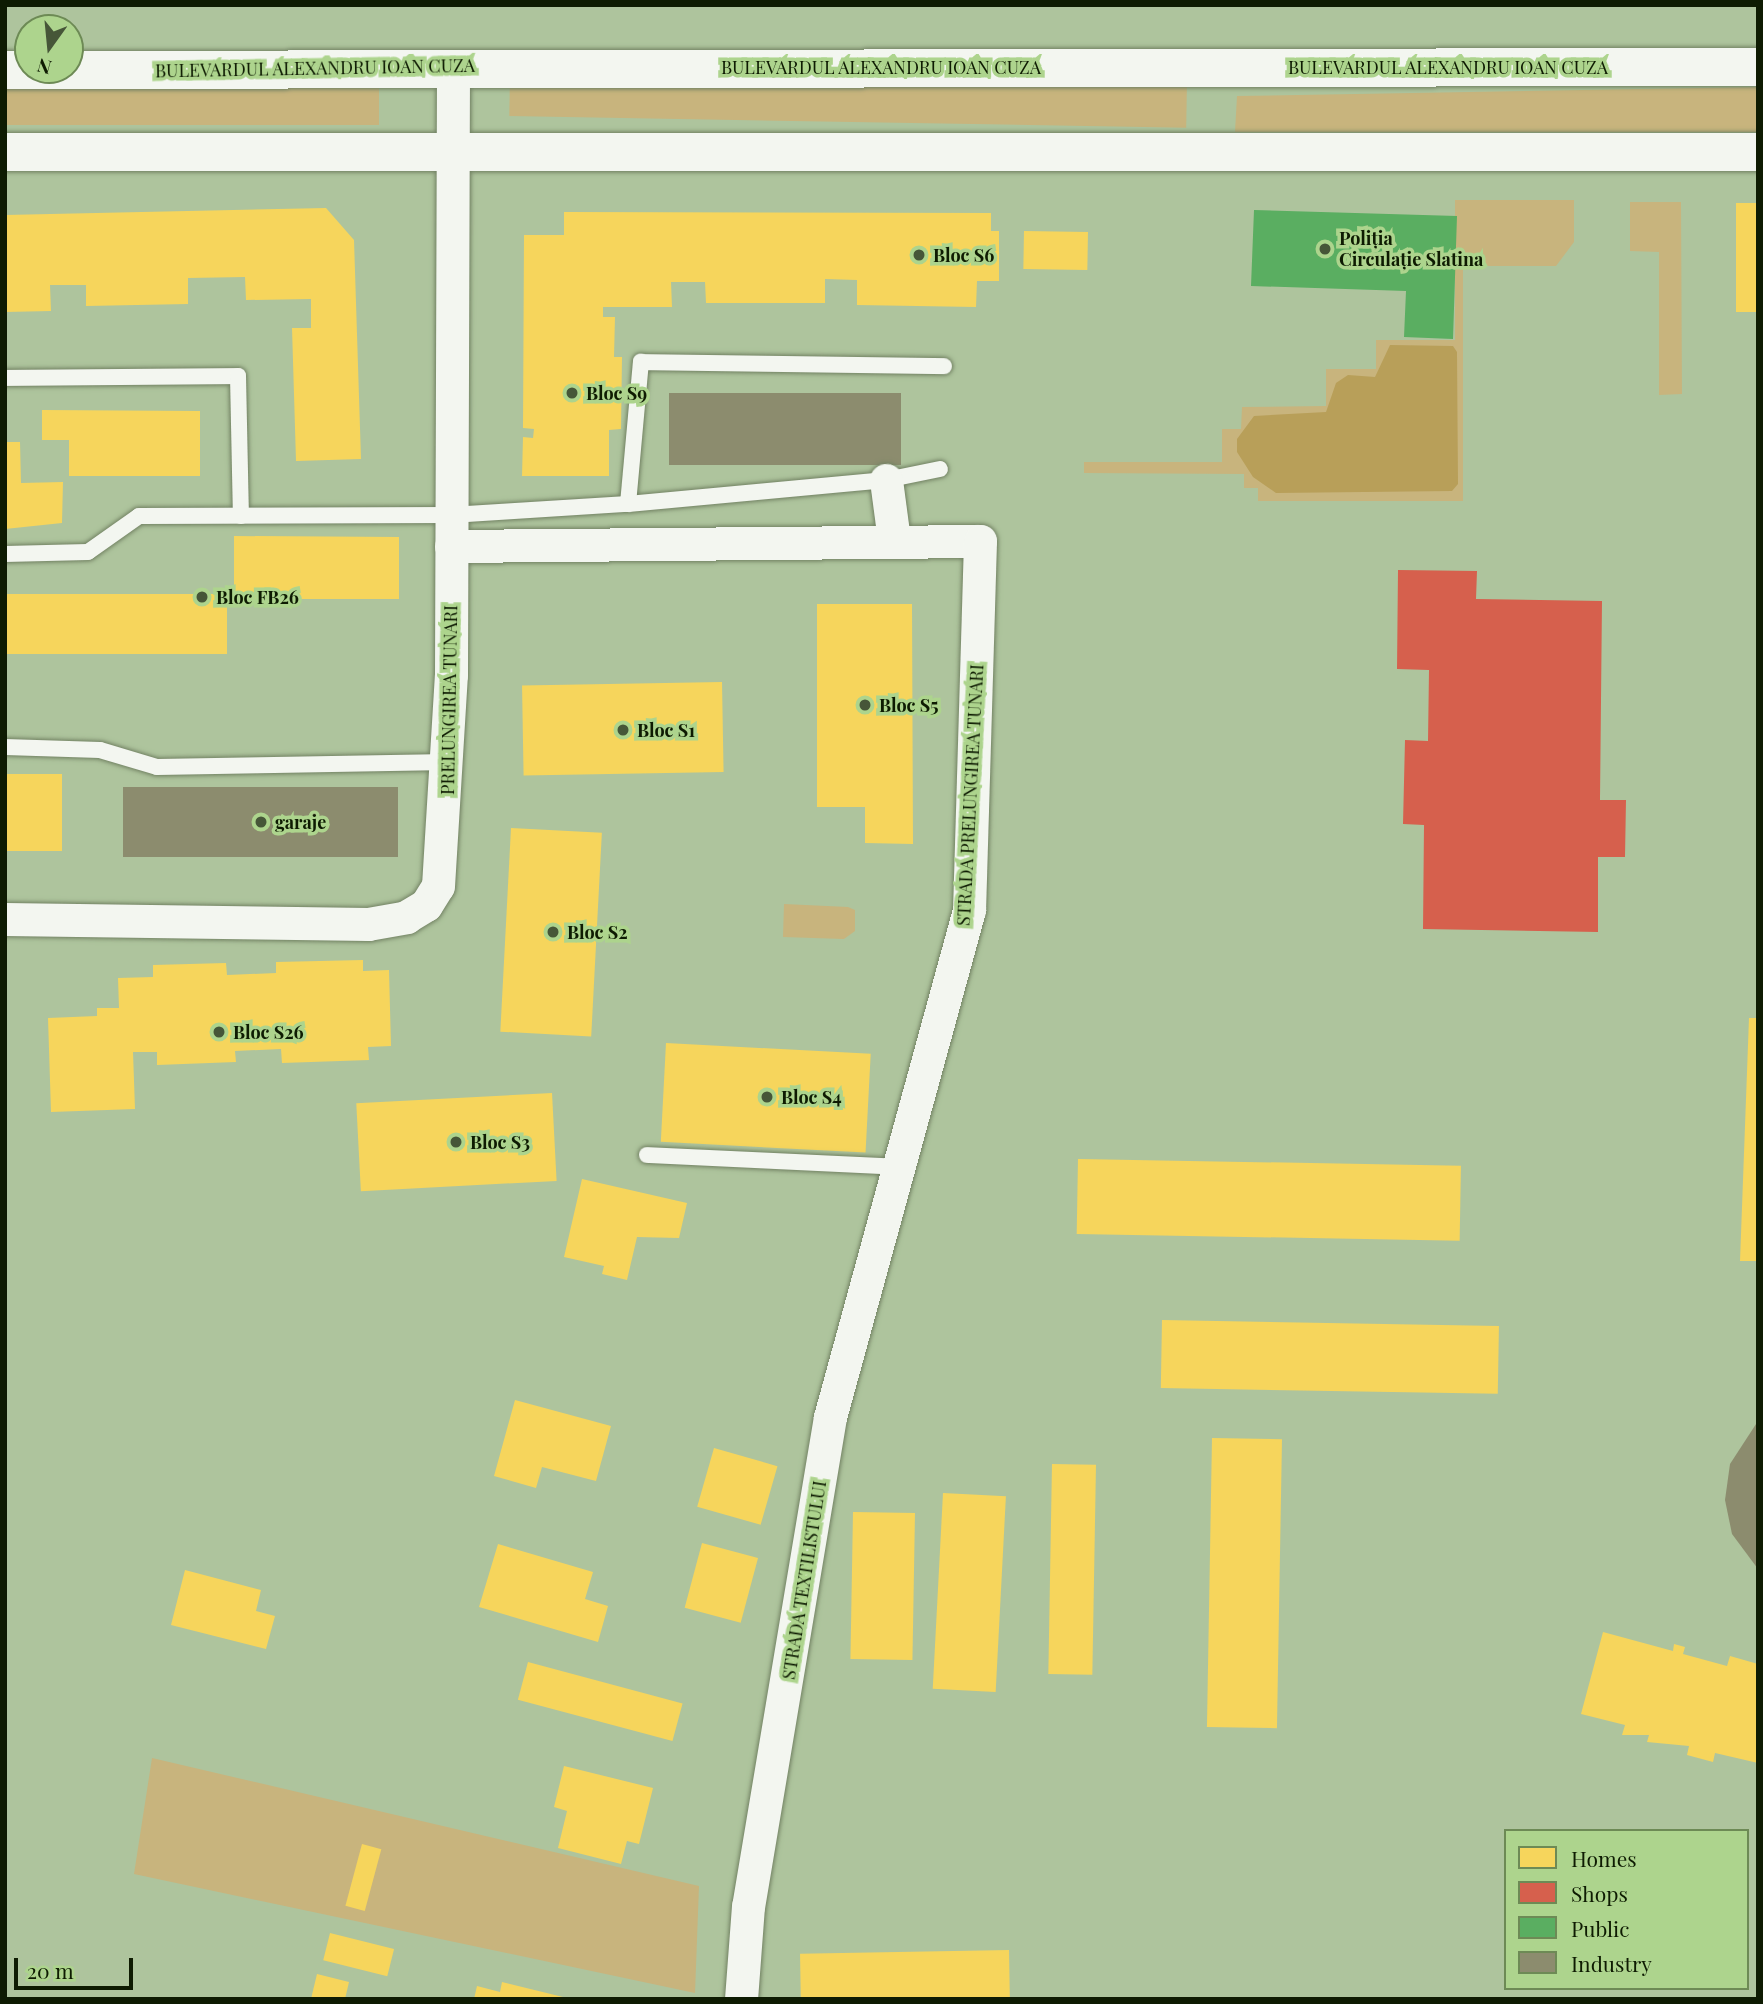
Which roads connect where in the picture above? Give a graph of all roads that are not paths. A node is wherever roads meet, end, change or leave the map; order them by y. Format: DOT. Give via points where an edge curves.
graph roads {
  1 [pos="453,66"];
  2 [pos="1758,67"];
  3 [pos="5,70"];
  4 [pos="5,152"];
  5 [pos="1758,152"];
  6 [pos="453,155"];
  7 [pos="944,366"];
  8 [pos="5,379"];
  9 [pos="940,469"];
  10 [pos="886,480"];
  11 [pos="628,504"];
  12 [pos="242,516"];
  13 [pos="451,530"];
  14 [pos="894,540"];
  15 [pos="5,554"];
  16 [pos="5,747"];
  17 [pos="449,762"];
  18 [pos="5,919"];
  19 [pos="647,1155"];
  20 [pos="903,1167"];
  21 [pos="741,1999"];
  1 -- 2 [label="main road, BULEVARDUL ALEXANDRU IOAN CUZA"];
  1 -- 3 [label="main road, BULEVARDUL ALEXANDRU IOAN CUZA"];
  1 -- 6 [label="street, PRELUNGIREA TUNARI"];
  4 -- 6 [label="main road"];
  5 -- 6 [label="main road"];
  6 -- 13 [label="street, PRELUNGIREA TUNARI"];
  7 -- 11 [label="lane" via="641,362"];
  8 -- 12 [label="lane" via="238,376"];
  9 -- 10 [label="lane"];
  10 -- 11 [label="lane"];
  10 -- 14 [label="street"];
  11 -- 13 [label="lane"];
  12 -- 13 [label="lane"];
  12 -- 15 [label="lane" via="139,516 88,552"];
  13 -- 14 [label="street"];
  13 -- 17 [label="street, PRELUNGIREA TUNARI"];
  14 -- 20 [label="street, STRADA PRELUNGIREA TUNARI" via="980,541 969,910"];
  16 -- 17 [label="lane" via="100,750 158,767"];
  17 -- 18 [label="street, PRELUNGIREA TUNARI" via="438,886 426,905 406,916 368,924"];
  19 -- 20 [label="lane"];
  20 -- 21 [label="street, STRADA TEXTILISTULUI" via="830,1417 748,1906"];
}
